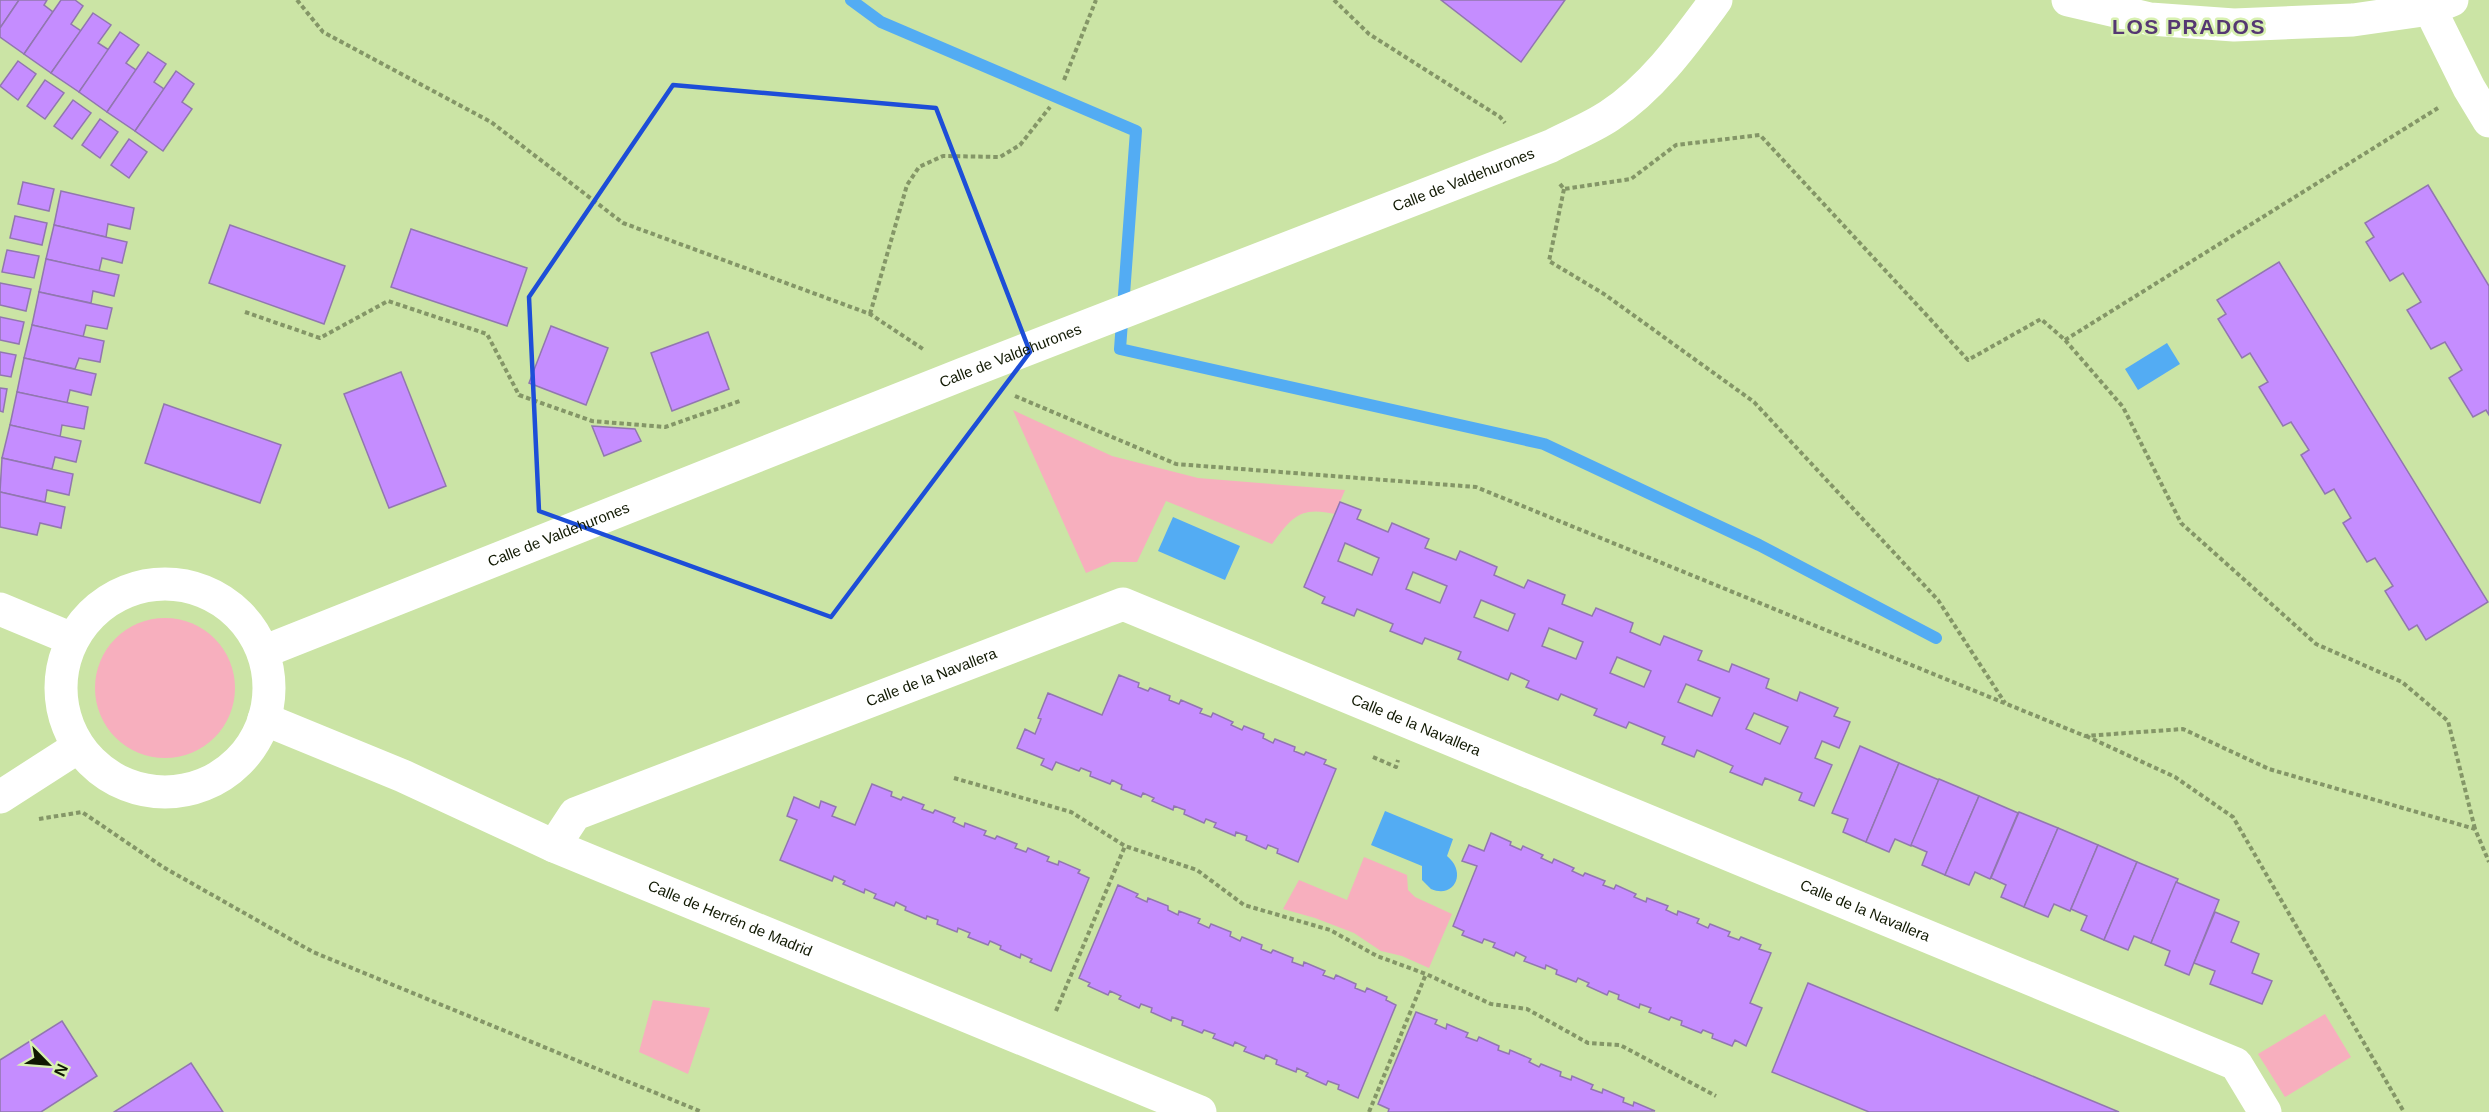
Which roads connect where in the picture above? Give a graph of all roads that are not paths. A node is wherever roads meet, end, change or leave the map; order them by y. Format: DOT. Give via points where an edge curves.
graph roads {
  1 [pos="1716,0"];
  2 [pos="2068,0"];
  3 [pos="2441,5"];
  4 [pos="2489,121"];
  5 [pos="0,609"];
  6 [pos="72,639"];
  7 [pos="263,652"];
  8 [pos="264,719"];
  9 [pos="78,747"];
  10 [pos="0,796"];
  11 [pos="554,846"];
  12 [pos="1200,1112"];
  13 [pos="2265,1112"];
  1 -- 7 [label="street, Calle de Valdehurones" via="1682,47 1649,83 1609,116 1551,146"];
  2 -- 3 [label="street" via="2150,19 2235,25 2353,20"];
  3 -- 4 [label="street" via="2469,88"];
  5 -- 6 [label="street"];
  6 -- 7 [label="street" via="93,611 122,592 155,584 189,586 221,599 246,622"];
  6 -- 9 [label="street" via="63,665 60,694 66,722"];
  7 -- 8 [label="street" via="269,686"];
  8 -- 9 [label="street" via="249,749 226,772 196,787 163,793 130,787 101,771"];
  8 -- 11 [label="street, Calle de Herrén de Madrid" via="403,776"];
  9 -- 10 [label="street"];
  11 -- 12 [label="street, Calle de Herrén de Madrid"];
  11 -- 13 [label="street, Calle de la Navallera" via="575,814 1123,604 2236,1064"];
}
